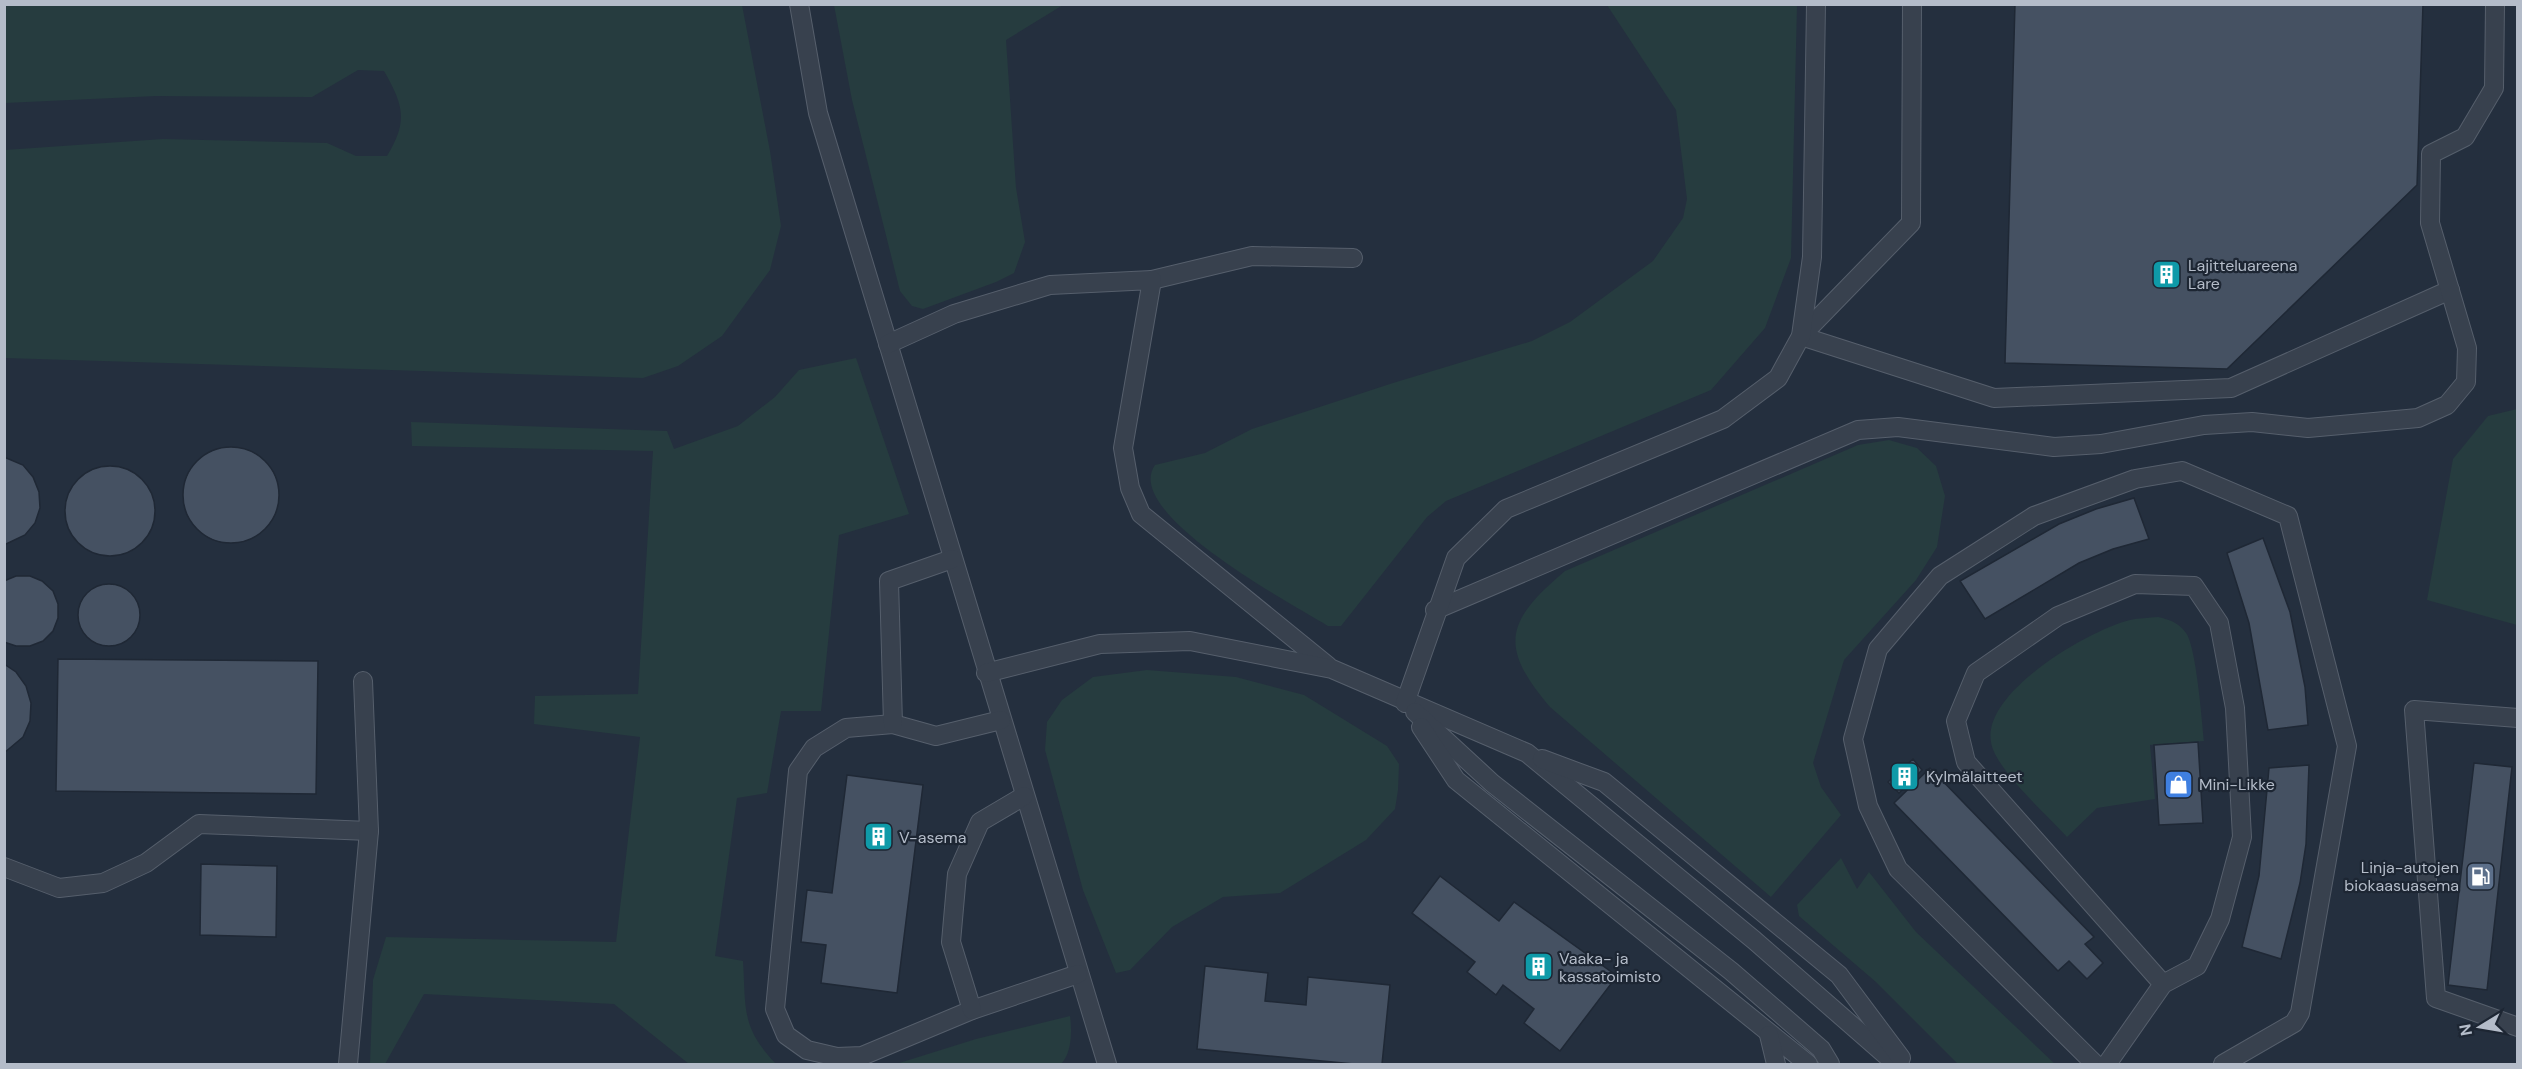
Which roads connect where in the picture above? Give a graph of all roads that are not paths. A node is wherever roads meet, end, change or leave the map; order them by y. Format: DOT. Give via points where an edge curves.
graph roads {
  1 [pos="799,4"];
  2 [pos="1816,4"];
  3 [pos="1912,4"];
  4 [pos="2495,4"];
  5 [pos="1353,258"];
  6 [pos="1152,280"];
  7 [pos="2450,290"];
  8 [pos="1801,336"];
  9 [pos="888,345"];
  10 [pos="952,559"];
  11 [pos="1436,610"];
  12 [pos="1332,669"];
  13 [pos="986,673"];
  14 [pos="363,681"];
  15 [pos="1405,702"];
  16 [pos="2517,718"];
  17 [pos="1001,720"];
  18 [pos="893,724"];
  19 [pos="1527,753"];
  20 [pos="1024,796"];
  21 [pos="369,831"];
  22 [pos="4,867"];
  23 [pos="1078,974"];
  24 [pos="2163,984"];
  25 [pos="972,1010"];
  26 [pos="2517,1027"];
  27 [pos="1769,1035"];
  28 [pos="348,1065"];
  29 [pos="1107,1065"];
  30 [pos="1776,1065"];
  31 [pos="1808,1065"];
  32 [pos="1830,1065"];
  33 [pos="1896,1065"];
  34 [pos="1906,1065"];
  35 [pos="2095,1065"];
  36 [pos="2107,1065"];
  37 [pos="2223,1065"];
  1 -- 9 [label="lane" via="818,113"];
  2 -- 8 [label="lane" via="1812,257"];
  3 -- 8 [label="lane" via="1911,223"];
  4 -- 7 [label="lane" via="2494,88 2465,137 2431,154 2430,223"];
  5 -- 6 [label="lane" via="1252,256"];
  6 -- 9 [label="lane" via="1050,285 954,314"];
  6 -- 12 [label="lane" via="1123,448 1130,488 1141,514"];
  7 -- 8 [label="lane" via="2231,388 1994,398"];
  7 -- 11 [label="lane" via="2467,348 2466,382 2448,405 2418,418 2308,428 2252,422 2204,424 2101,444 2054,447 1898,427 1858,430"];
  8 -- 11 [label="lane" via="1778,378 1723,419 1506,509 1455,558"];
  9 -- 10 [label="lane"];
  10 -- 13 [label="lane"];
  10 -- 18 [label="lane" via="890,581"];
  11 -- 15 [label="lane"];
  12 -- 13 [label="lane" via="1190,641 1100,644"];
  12 -- 15 [label="lane"];
  13 -- 17 [label="lane"];
  14 -- 21 [label="lane"];
  15 -- 19 [label="lane"];
  15 -- 27 [label="lane" via="1456,780"];
  15 -- 32 [label="lane" via="1492,783 1731,971 1821,1049"];
  16 -- 26 [label="lane" via="2414,710 2436,998"];
  17 -- 18 [label="lane" via="936,736"];
  17 -- 20 [label="lane"];
  18 -- 25 [label="lane" via="846,728 814,748 798,771 775,1009 786,1035 807,1050 837,1057 862,1056"];
  19 -- 33 [label="lane" via="1754,940"];
  19 -- 34 [label="lane" via="1604,782 1839,975"];
  20 -- 23 [label="lane"];
  20 -- 25 [label="lane" via="980,822 957,874 951,942"];
  21 -- 22 [label="lane" via="199,824 146,863 103,883 59,888"];
  21 -- 28 [label="lane"];
  23 -- 25 [label="lane"];
  23 -- 29 [label="lane"];
  24 -- 24 [label="lane" via="2197,966 2220,919 2242,837 2235,708 2219,623 2194,586 2135,584 2058,616 1976,673 1956,721 1966,762"];
  24 -- 36 [label="lane"];
  27 -- 30 [label="lane"];
  27 -- 31 [label="lane"];
  35 -- 37 [label="lane" via="1898,869 1868,806 1852,739 1878,649 1940,576 2034,516 2135,479 2181,471 2288,516 2347,746 2300,1013 2294,1023"];
}
